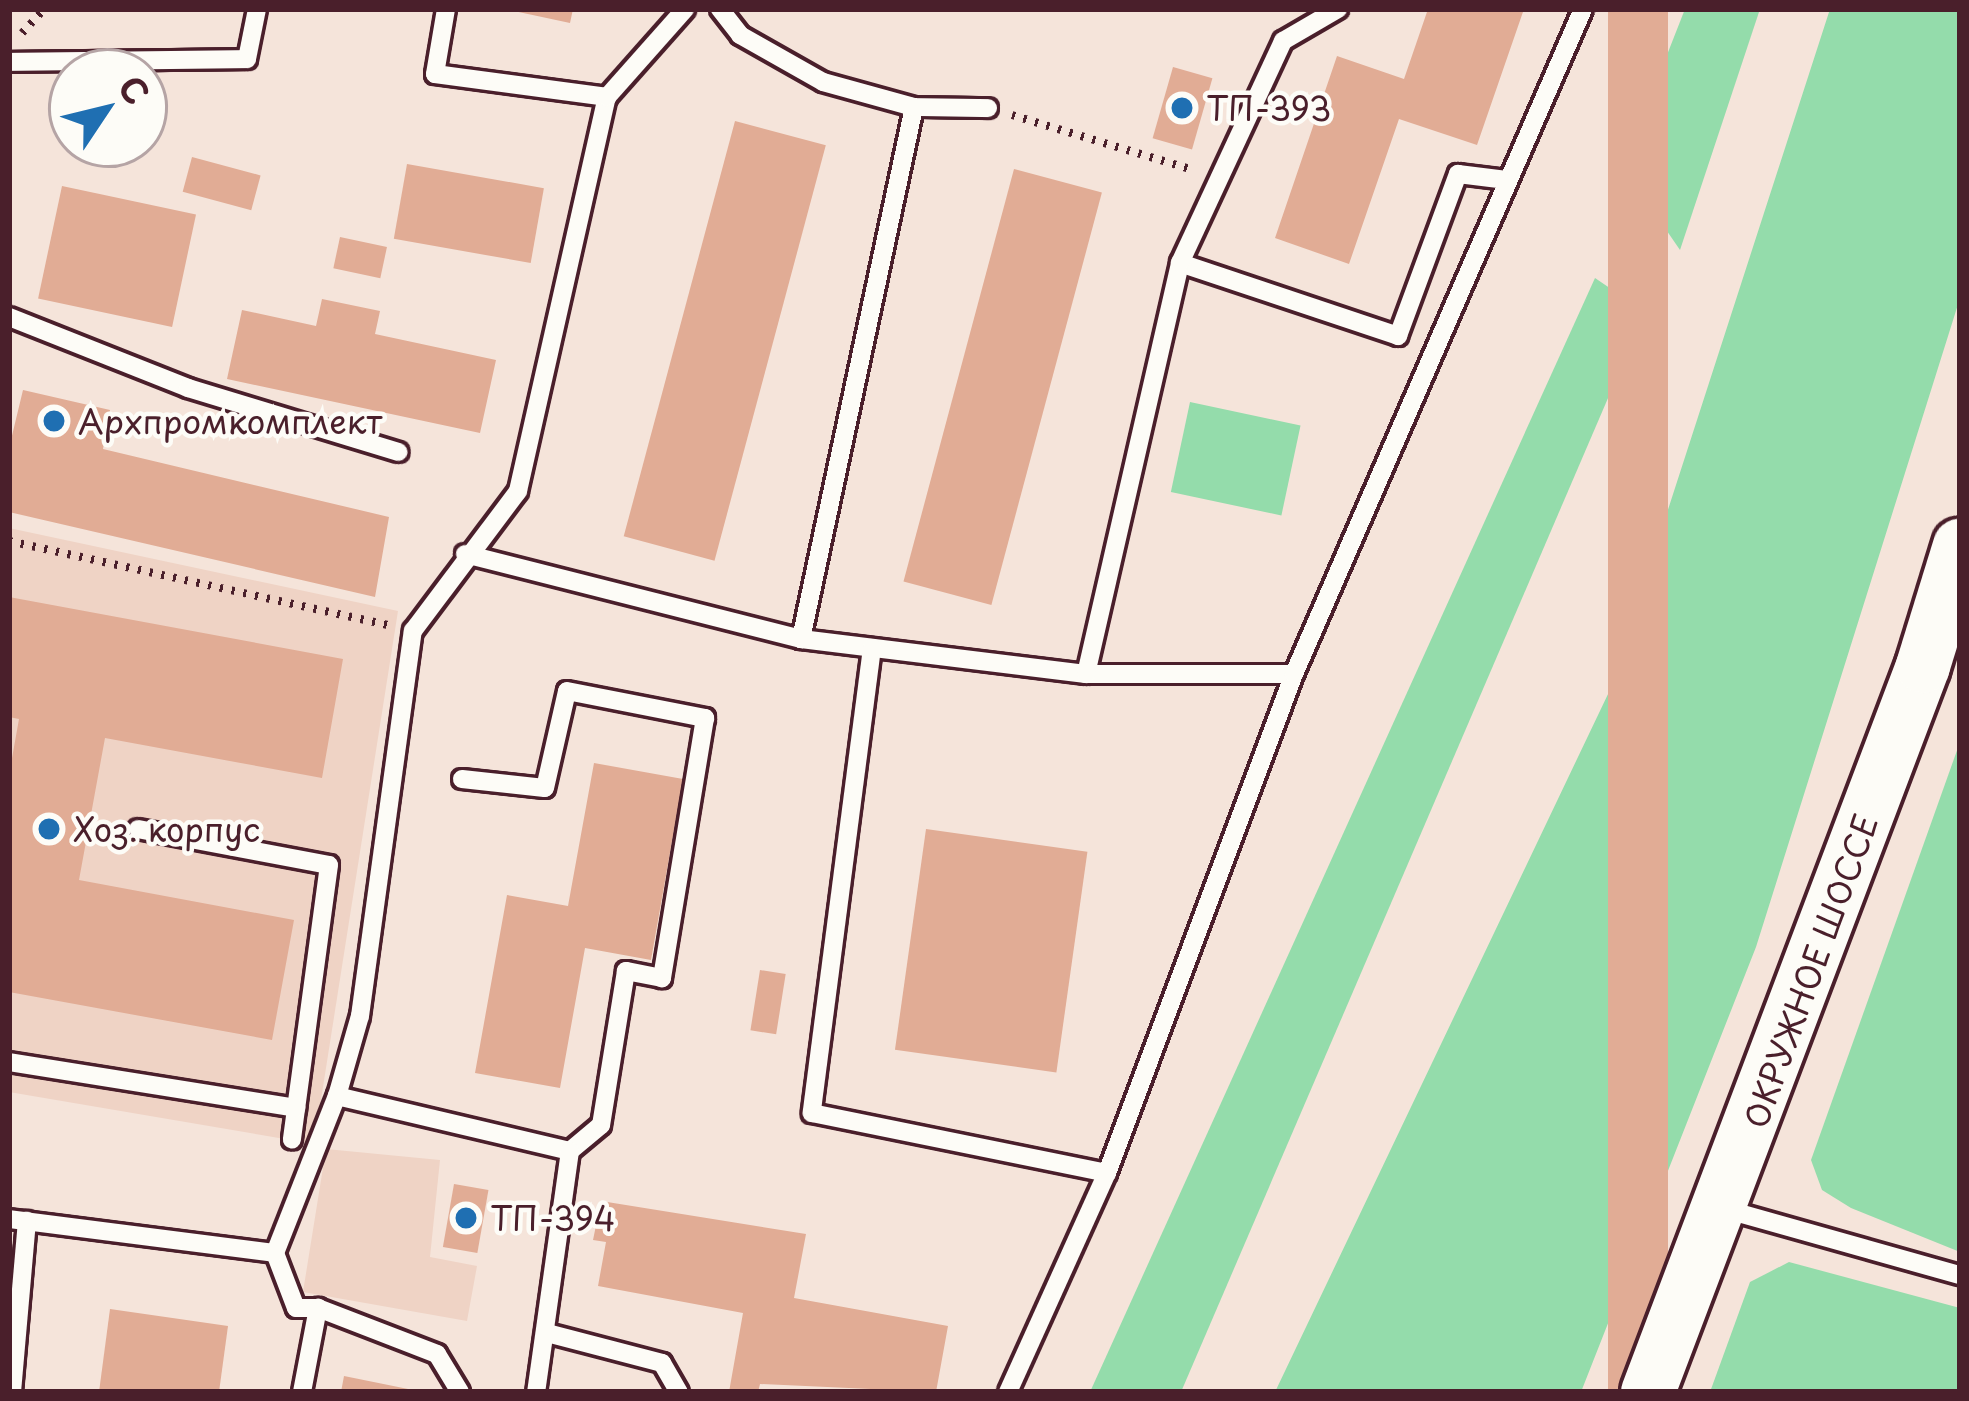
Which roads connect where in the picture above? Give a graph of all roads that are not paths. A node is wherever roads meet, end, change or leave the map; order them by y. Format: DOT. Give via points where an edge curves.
graph roads {
  1 [pos="257,9"];
  2 [pos="446,9"];
  3 [pos="686,9"];
  4 [pos="720,9"];
  5 [pos="1338,9"];
  6 [pos="1583,9"];
  7 [pos="9,62"];
  8 [pos="607,97"];
  9 [pos="914,106"];
  10 [pos="988,108"];
  11 [pos="1507,180"];
  12 [pos="1180,263"];
  13 [pos="9,317"];
  14 [pos="398,452"];
  15 [pos="1960,546"];
  16 [pos="465,554"];
  17 [pos="802,639"];
  18 [pos="872,648"];
  19 [pos="1087,674"];
  20 [pos="1294,674"];
  21 [pos="462,779"];
  22 [pos="138,829"];
  23 [pos="9,1062"];
  24 [pos="337,1096"];
  25 [pos="296,1108"];
  26 [pos="292,1140"];
  27 [pos="570,1151"];
  28 [pos="1107,1173"];
  29 [pos="1721,1208"];
  30 [pos="18,1220"];
  31 [pos="275,1253"];
  32 [pos="1960,1275"];
  33 [pos="318,1308"];
  34 [pos="547,1333"];
  35 [pos="12,1392"];
  36 [pos="302,1392"];
  37 [pos="460,1392"];
  38 [pos="536,1392"];
  39 [pos="679,1392"];
  40 [pos="1007,1392"];
  41 [pos="1648,1392"];
  1 -- 7 [label="lane" via="247,59"];
  2 -- 8 [label="lane" via="435,74"];
  3 -- 8 [label="lane"];
  4 -- 9 [label="lane" via="740,35 823,82"];
  5 -- 12 [label="lane" via="1283,41"];
  6 -- 11 [label="lane"];
  8 -- 16 [label="lane" via="518,491"];
  9 -- 10 [label="lane"];
  9 -- 17 [label="lane"];
  11 -- 12 [label="lane" via="1458,174 1398,336"];
  11 -- 20 [label="lane"];
  12 -- 19 [label="lane"];
  13 -- 14 [label="lane" via="188,388"];
  15 -- 29 [label="main road, ОКРУЖНОЕ ШОССЕ"];
  16 -- 17 [label="lane"];
  16 -- 24 [label="lane" via="413,631 360,1016"];
  17 -- 18 [label="lane"];
  18 -- 19 [label="lane"];
  18 -- 28 [label="lane" via="812,1112"];
  19 -- 20 [label="lane"];
  20 -- 28 [label="lane"];
  21 -- 27 [label="lane" via="545,788 567,691 705,718 662,978 626,971 601,1126"];
  22 -- 25 [label="lane" via="329,866"];
  23 -- 25 [label="lane"];
  24 -- 27 [label="lane"];
  24 -- 31 [label="lane"];
  25 -- 26 [label="lane"];
  27 -- 34 [label="lane"];
  28 -- 40 [label="lane"];
  29 -- 32 [label="lane"];
  29 -- 41 [label="main road, ОКРУЖНОЕ ШОССЕ"];
  30 -- 31 [label="lane"];
  30 -- 35 [label="lane"];
  31 -- 33 [label="lane" via="296,1308"];
  33 -- 36 [label="lane"];
  33 -- 37 [label="lane" via="437,1354"];
  34 -- 38 [label="lane"];
  34 -- 39 [label="lane" via="662,1363"];
}
